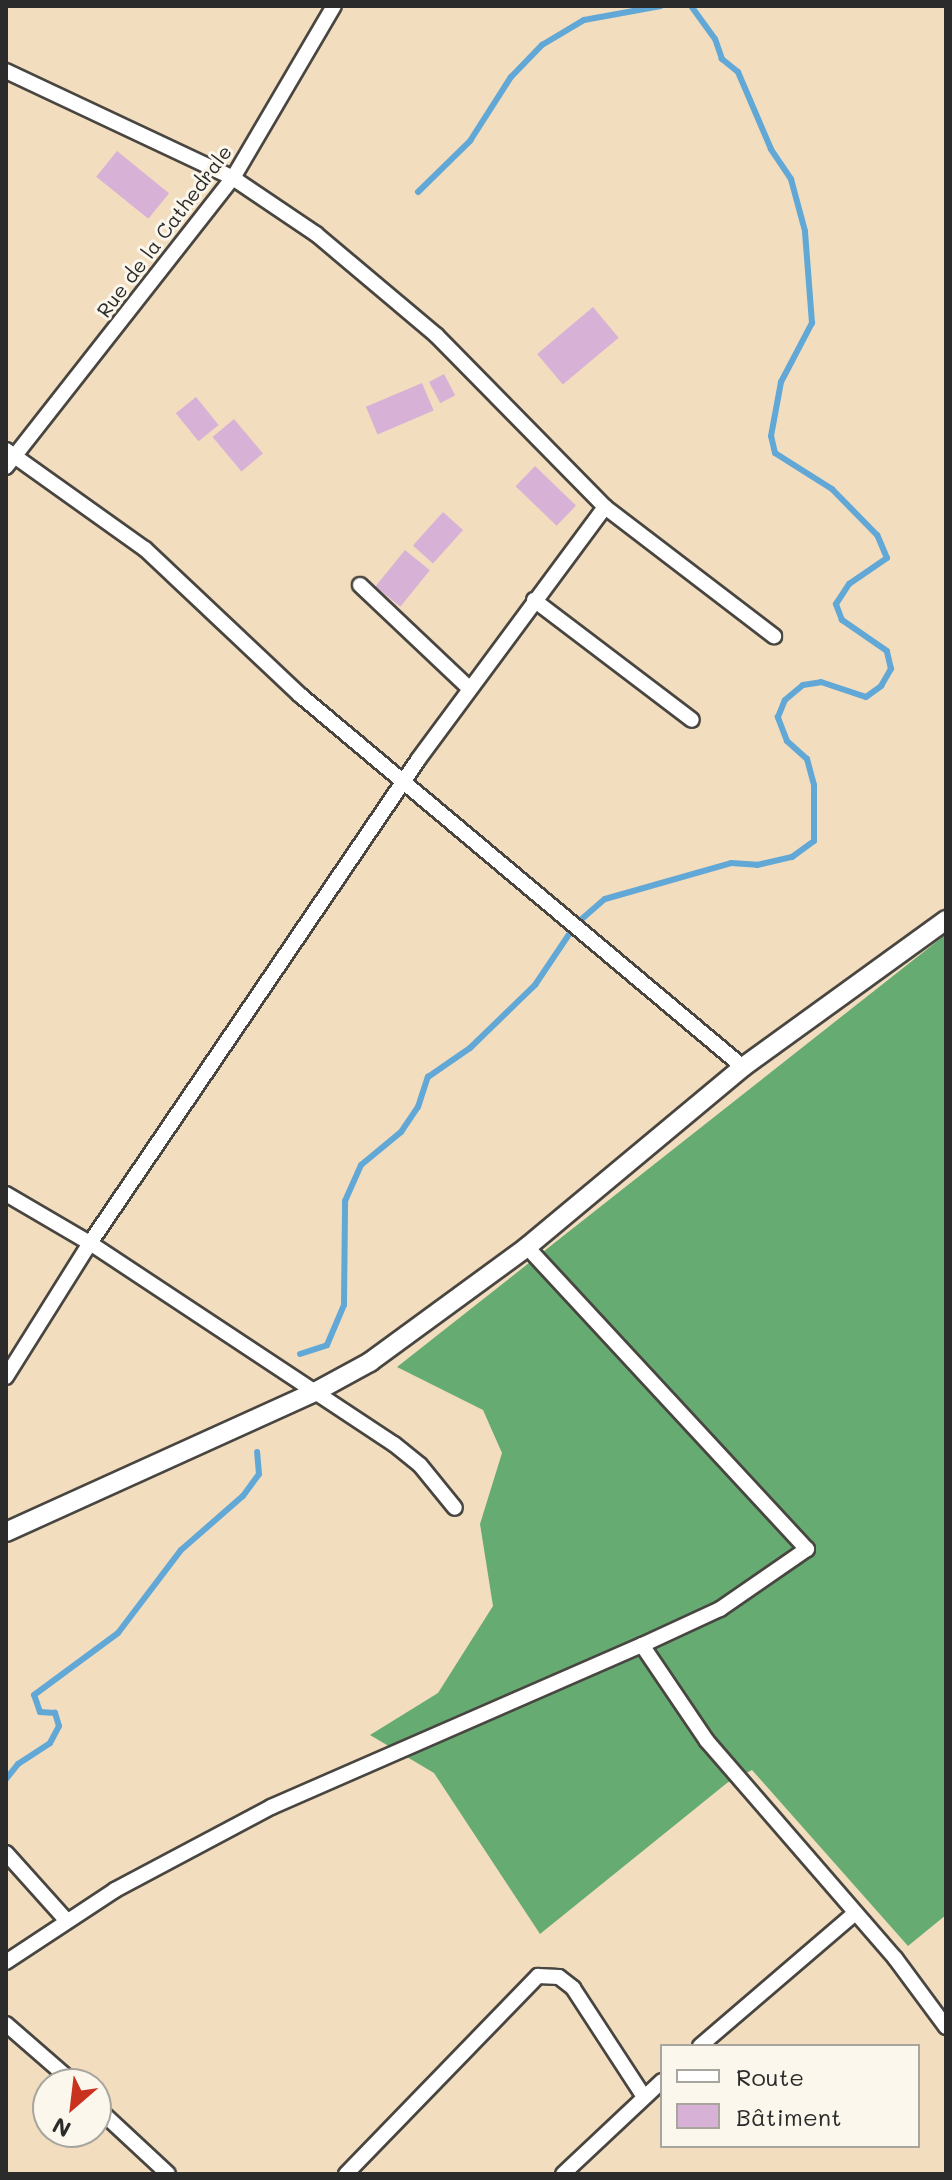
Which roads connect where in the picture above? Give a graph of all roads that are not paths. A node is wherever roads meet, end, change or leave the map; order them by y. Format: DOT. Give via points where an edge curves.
graph roads {
  1 [pos="334,6"];
  2 [pos="6,71"];
  3 [pos="233,178"];
  4 [pos="11,452"];
  5 [pos="6,467"];
  6 [pos="605,507"];
  7 [pos="360,585"];
  8 [pos="534,600"];
  9 [pos="774,636"];
  10 [pos="469,688"];
  11 [pos="692,720"];
  12 [pos="403,782"];
  13 [pos="946,920"];
  14 [pos="743,1067"];
  15 [pos="6,1194"];
  16 [pos="90,1243"];
  17 [pos="527,1247"];
  18 [pos="6,1377"];
  19 [pos="315,1392"];
  20 [pos="455,1508"];
  21 [pos="6,1532"];
  22 [pos="642,1645"];
  23 [pos="6,1853"];
  24 [pos="854,1914"];
  25 [pos="67,1921"];
  26 [pos="6,1962"];
  27 [pos="6,2024"];
  28 [pos="946,2027"];
  29 [pos="702,2044"];
  30 [pos="57,2068"];
  31 [pos="660,2083"];
  32 [pos="644,2097"];
  33 [pos="112,2122"];
  34 [pos="168,2174"];
  35 [pos="346,2174"];
  36 [pos="563,2174"];
  1 -- 3 [label="street, Rue de la Cathedrale"];
  2 -- 3 [label="street"];
  3 -- 4 [label="street, Rue de la Cathedrale"];
  3 -- 6 [label="street" via="316,234 436,335"];
  4 -- 5 [label="street, Rue de la Cathedrale"];
  4 -- 12 [label="street" via="145,549 300,695"];
  6 -- 8 [label="street"];
  6 -- 9 [label="street"];
  7 -- 10 [label="street"];
  8 -- 10 [label="street"];
  8 -- 11 [label="street"];
  10 -- 12 [label="street"];
  12 -- 14 [label="street"];
  12 -- 16 [label="street"];
  13 -- 14 [label="street"];
  14 -- 17 [label="street"];
  15 -- 16 [label="street"];
  16 -- 18 [label="street"];
  16 -- 19 [label="street"];
  17 -- 19 [label="street" via="370,1362"];
  17 -- 22 [label="street" via="807,1549 720,1609"];
  19 -- 20 [label="street" via="420,1465"];
  19 -- 21 [label="street"];
  22 -- 24 [label="street" via="707,1741"];
  22 -- 25 [label="street" via="271,1807"];
  23 -- 25 [label="street"];
  24 -- 28 [label="street" via="895,1958"];
  24 -- 29 [label="street"];
  25 -- 26 [label="street"];
  27 -- 30 [label="street"];
  31 -- 32 [label="street"];
  32 -- 35 [label="street" via="573,1988 559,1977 538,1976"];
  32 -- 36 [label="street"];
  33 -- 34 [label="street"];
}
